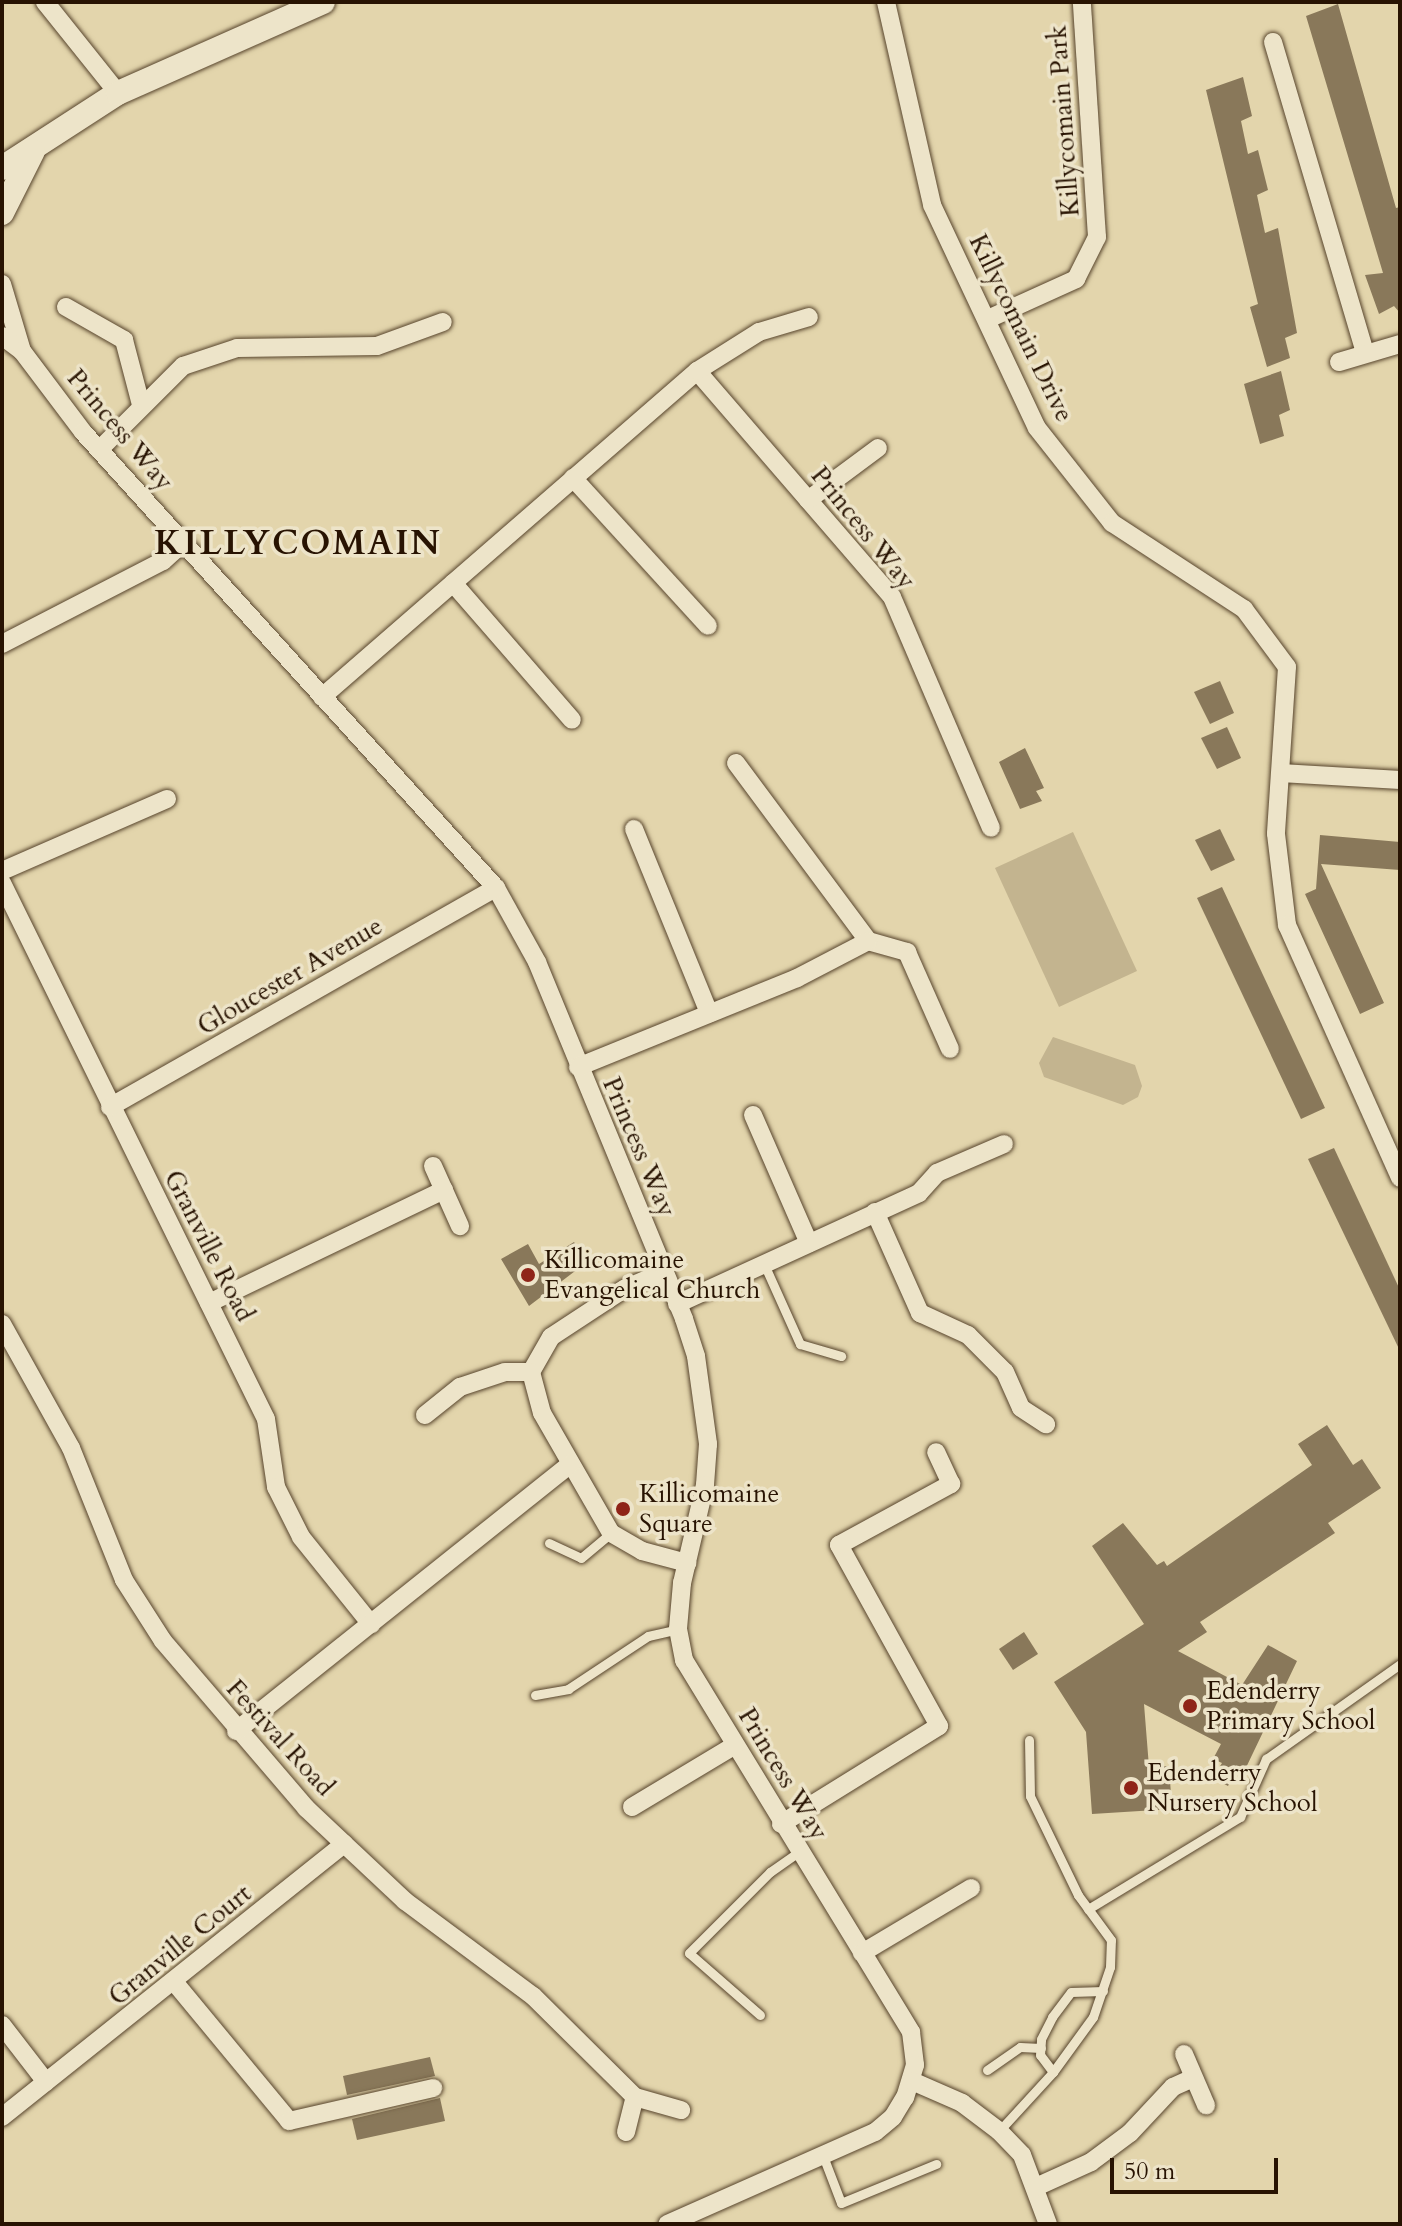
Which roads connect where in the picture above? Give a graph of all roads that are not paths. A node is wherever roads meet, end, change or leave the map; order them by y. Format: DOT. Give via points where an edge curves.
graph roads {
  1 [pos="45,2"];
  2 [pos="323,2"];
  3 [pos="886,2"];
  4 [pos="1082,2"];
  5 [pos="1273,42"];
  6 [pos="118,93"];
  7 [pos="35,149"];
  8 [pos="2,168"];
  9 [pos="2,213"];
  10 [pos="2,284"];
  11 [pos="66,307"];
  12 [pos="809,317"];
  13 [pos="988,319"];
  14 [pos="443,322"];
  15 [pos="2,336"];
  16 [pos="1400,344"];
  17 [pos="22,351"];
  18 [pos="1365,353"];
  19 [pos="1339,362"];
  20 [pos="697,371"];
  21 [pos="141,405"];
  22 [pos="878,448"];
  23 [pos="99,450"];
  24 [pos="573,478"];
  25 [pos="808,500"];
  26 [pos="183,543"];
  27 [pos="453,583"];
  28 [pos="708,626"];
  29 [pos="2,644"];
  30 [pos="322,697"];
  31 [pos="572,720"];
  32 [pos="736,763"];
  33 [pos="1281,773"];
  34 [pos="1400,780"];
  35 [pos="167,799"];
  36 [pos="991,828"];
  37 [pos="634,829"];
  38 [pos="2,871"];
  39 [pos="2,883"];
  40 [pos="496,888"];
  41 [pos="868,941"];
  42 [pos="709,1013"];
  43 [pos="950,1049"];
  44 [pos="578,1067"];
  45 [pos="110,1107"];
  46 [pos="753,1115"];
  47 [pos="1004,1144"];
  48 [pos="433,1166"];
  49 [pos="1400,1178"];
  50 [pos="444,1190"];
  51 [pos="875,1212"];
  52 [pos="460,1226"];
  53 [pos="809,1243"];
  54 [pos="764,1264"];
  55 [pos="664,1272"];
  56 [pos="209,1303"];
  57 [pos="677,1304"];
  58 [pos="2,1324"];
  59 [pos="841,1356"];
  60 [pos="531,1372"];
  61 [pos="425,1415"];
  62 [pos="1046,1424"];
  63 [pos="936,1452"];
  64 [pos="570,1464"];
  65 [pos="611,1533"];
  66 [pos="549,1543"];
  67 [pos="687,1563"];
  68 [pos="371,1624"];
  69 [pos="678,1629"];
  70 [pos="1400,1664"];
  71 [pos="535,1695"];
  72 [pos="236,1731"];
  73 [pos="1029,1740"];
  74 [pos="735,1745"];
  75 [pos="632,1807"];
  76 [pos="781,1824"];
  77 [pos="344,1844"];
  78 [pos="799,1852"];
  79 [pos="971,1888"];
  80 [pos="1088,1909"];
  81 [pos="862,1953"];
  82 [pos="175,1983"];
  83 [pos="1103,1991"];
  84 [pos="760,2015"];
  85 [pos="2,2025"];
  86 [pos="1041,2048"];
  87 [pos="1184,2054"];
  88 [pos="987,2070"];
  89 [pos="1053,2072"];
  90 [pos="1193,2078"];
  91 [pos="912,2081"];
  92 [pos="46,2082"];
  93 [pos="433,2088"];
  94 [pos="635,2097"];
  95 [pos="1206,2105"];
  96 [pos="681,2110"];
  97 [pos="2,2117"];
  98 [pos="999,2131"];
  99 [pos="626,2132"];
  100 [pos="823,2156"];
  101 [pos="936,2164"];
  102 [pos="1036,2187"];
  103 [pos="667,2224"];
  104 [pos="1048,2224"];
  1 -- 6 [label="street"];
  2 -- 6 [label="street"];
  3 -- 13 [label="street, Killycomain Drive" via="932,205"];
  4 -- 13 [label="street, Killycomain Park" via="1097,237 1076,279"];
  5 -- 18 [label="street"];
  6 -- 7 [label="street"];
  7 -- 8 [label="street"];
  7 -- 9 [label="street"];
  10 -- 17 [label="street, Princess Way"];
  11 -- 21 [label="street" via="124,340"];
  12 -- 20 [label="street" via="759,332"];
  13 -- 33 [label="street, Killycomain Drive" via="1037,428 1112,523 1244,609 1287,667"];
  14 -- 21 [label="street" via="377,346 237,348 183,366"];
  15 -- 17 [label="street, Princess Way"];
  16 -- 18 [label="street"];
  17 -- 23 [label="street, Princess Way"];
  18 -- 19 [label="street"];
  20 -- 24 [label="street"];
  20 -- 25 [label="street, Princess Way"];
  21 -- 23 [label="street"];
  22 -- 25 [label="street"];
  23 -- 26 [label="street, Princess Way"];
  24 -- 27 [label="street"];
  24 -- 28 [label="street"];
  25 -- 36 [label="street, Princess Way" via="892,597"];
  26 -- 29 [label="street" via="163,561"];
  26 -- 30 [label="street, Princess Way"];
  27 -- 30 [label="street"];
  27 -- 31 [label="street"];
  30 -- 40 [label="street, Princess Way"];
  32 -- 41 [label="street"];
  33 -- 34 [label="street"];
  33 -- 49 [label="street, Killycomain Drive" via="1276,834 1287,925"];
  35 -- 38 [label="street"];
  37 -- 42 [label="street"];
  39 -- 45 [label="street, Granville Road"];
  40 -- 44 [label="street, Princess Way" via="526,938"];
  40 -- 45 [label="street, Gloucester Avenue"];
  41 -- 42 [label="street" via="797,978"];
  41 -- 43 [label="street" via="907,952"];
  42 -- 44 [label="street"];
  44 -- 55 [label="street, Princess Way"];
  45 -- 56 [label="street, Granville Road"];
  46 -- 53 [label="street"];
  47 -- 51 [label="street" via="937,1173 919,1193"];
  48 -- 50 [label="street"];
  50 -- 52 [label="street"];
  50 -- 56 [label="street"];
  51 -- 53 [label="street"];
  51 -- 62 [label="street" via="920,1313 968,1335 1005,1372 1021,1408"];
  53 -- 54 [label="street"];
  54 -- 57 [label="street"];
  54 -- 59 [label="lane" via="800,1344"];
  55 -- 57 [label="street, Princess Way"];
  55 -- 60 [label="street" via="624,1289 551,1337"];
  56 -- 68 [label="street, Granville Road" via="266,1419 276,1487 288,1512 301,1537"];
  57 -- 67 [label="street, Princess Way" via="696,1356 708,1444"];
  58 -- 72 [label="street, Festival Road" via="71,1448 124,1580 163,1641"];
  60 -- 61 [label="street" via="505,1372 460,1387"];
  60 -- 64 [label="street" via="533,1393"];
  63 -- 76 [label="street" via="951,1484 839,1545 939,1726"];
  64 -- 65 [label="street"];
  64 -- 68 [label="street"];
  65 -- 66 [label="lane" via="581,1558"];
  65 -- 67 [label="street" via="642,1551"];
  67 -- 69 [label="street, Princess Way"];
  68 -- 72 [label="street"];
  69 -- 71 [label="lane" via="648,1636 568,1689"];
  69 -- 74 [label="street, Princess Way" via="684,1660"];
  70 -- 80 [label="lane" via="1266,1759 1240,1817"];
  72 -- 77 [label="street, Festival Road"];
  73 -- 80 [label="lane" via="1030,1796"];
  74 -- 75 [label="street"];
  74 -- 76 [label="street, Princess Way"];
  76 -- 78 [label="street, Princess Way"];
  77 -- 82 [label="street, Granville Court"];
  77 -- 94 [label="street, Festival Road" via="405,1901 533,1996"];
  78 -- 81 [label="street, Princess Way"];
  78 -- 84 [label="lane" via="770,1872 689,1953"];
  79 -- 81 [label="street"];
  80 -- 83 [label="lane" via="1111,1940"];
  81 -- 91 [label="street, Princess Way" via="911,2032"];
  82 -- 92 [label="street, Granville Court"];
  82 -- 93 [label="street" via="289,2121"];
  83 -- 86 [label="lane" via="1071,1992 1052,2017"];
  83 -- 89 [label="lane" via="1093,2017"];
  85 -- 92 [label="street"];
  86 -- 88 [label="lane" via="1020,2047"];
  86 -- 89 [label="lane"];
  87 -- 90 [label="street"];
  89 -- 98 [label="lane"];
  90 -- 95 [label="street"];
  90 -- 102 [label="street" via="1173,2087 1130,2133 1091,2162"];
  91 -- 98 [label="street" via="962,2103"];
  91 -- 100 [label="street, Princess Way" via="893,2117 875,2132"];
  92 -- 97 [label="street, Granville Court"];
  94 -- 96 [label="street"];
  94 -- 99 [label="street"];
  98 -- 102 [label="street" via="1022,2155"];
  100 -- 101 [label="lane" via="841,2203"];
  100 -- 103 [label="street, Princess Way"];
  102 -- 104 [label="street"];
}
